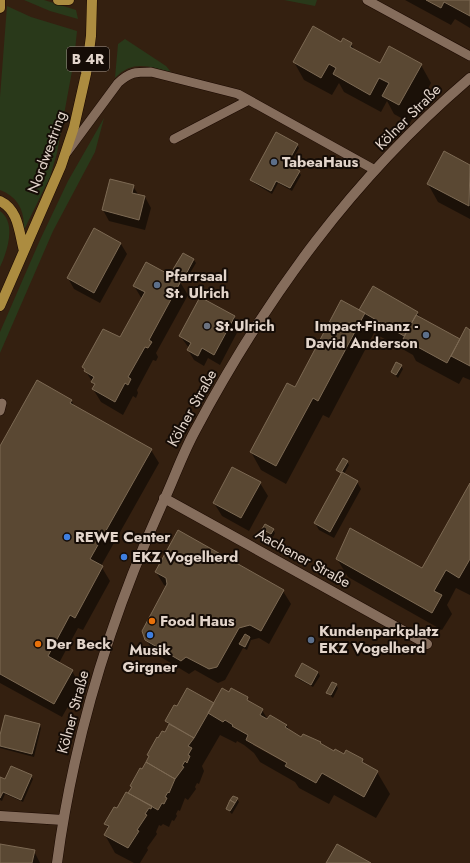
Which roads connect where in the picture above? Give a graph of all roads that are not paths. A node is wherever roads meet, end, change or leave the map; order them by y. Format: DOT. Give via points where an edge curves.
graph roads {
  1 [pos="0,0"];
  2 [pos="58,0"];
  3 [pos="69,0"];
  4 [pos="92,0"];
  5 [pos="367,0"];
  6 [pos="0,8"];
  7 [pos="470,56"];
  8 [pos="470,78"];
  9 [pos="249,100"];
  10 [pos="174,139"];
  11 [pos="65,155"];
  12 [pos="375,170"];
  13 [pos="0,201"];
  14 [pos="24,251"];
  15 [pos="0,306"];
  16 [pos="164,498"];
  17 [pos="427,644"];
  18 [pos="0,816"];
  19 [pos="63,820"];
  20 [pos="57,863"];
  1 -- 6 [label="main road"];
  2 -- 3 [label="main road"];
  4 -- 11 [label="main road, Nordwestring / B 4R" via="86,74 77,117"];
  5 -- 7 [label="lane"];
  8 -- 12 [label="street, Kölner Straße" via="412,131"];
  9 -- 10 [label="lane"];
  9 -- 11 [label="lane" via="238,94 151,72 128,74 118,83"];
  9 -- 12 [label="lane"];
  11 -- 14 [label="main road, Nordwestring / B 4R"];
  12 -- 16 [label="street, Kölner Straße" via="287,278 263,314 195,432"];
  13 -- 14 [label="main road" via="8,206 15,216"];
  14 -- 15 [label="main road, Nordwestring / B 4R"];
  16 -- 17 [label="street, Aachener Straße"];
  16 -- 19 [label="street, Kölner Straße" via="110,632 81,732"];
  18 -- 19 [label="street"];
  19 -- 20 [label="street, Kölner Straße"];
}
